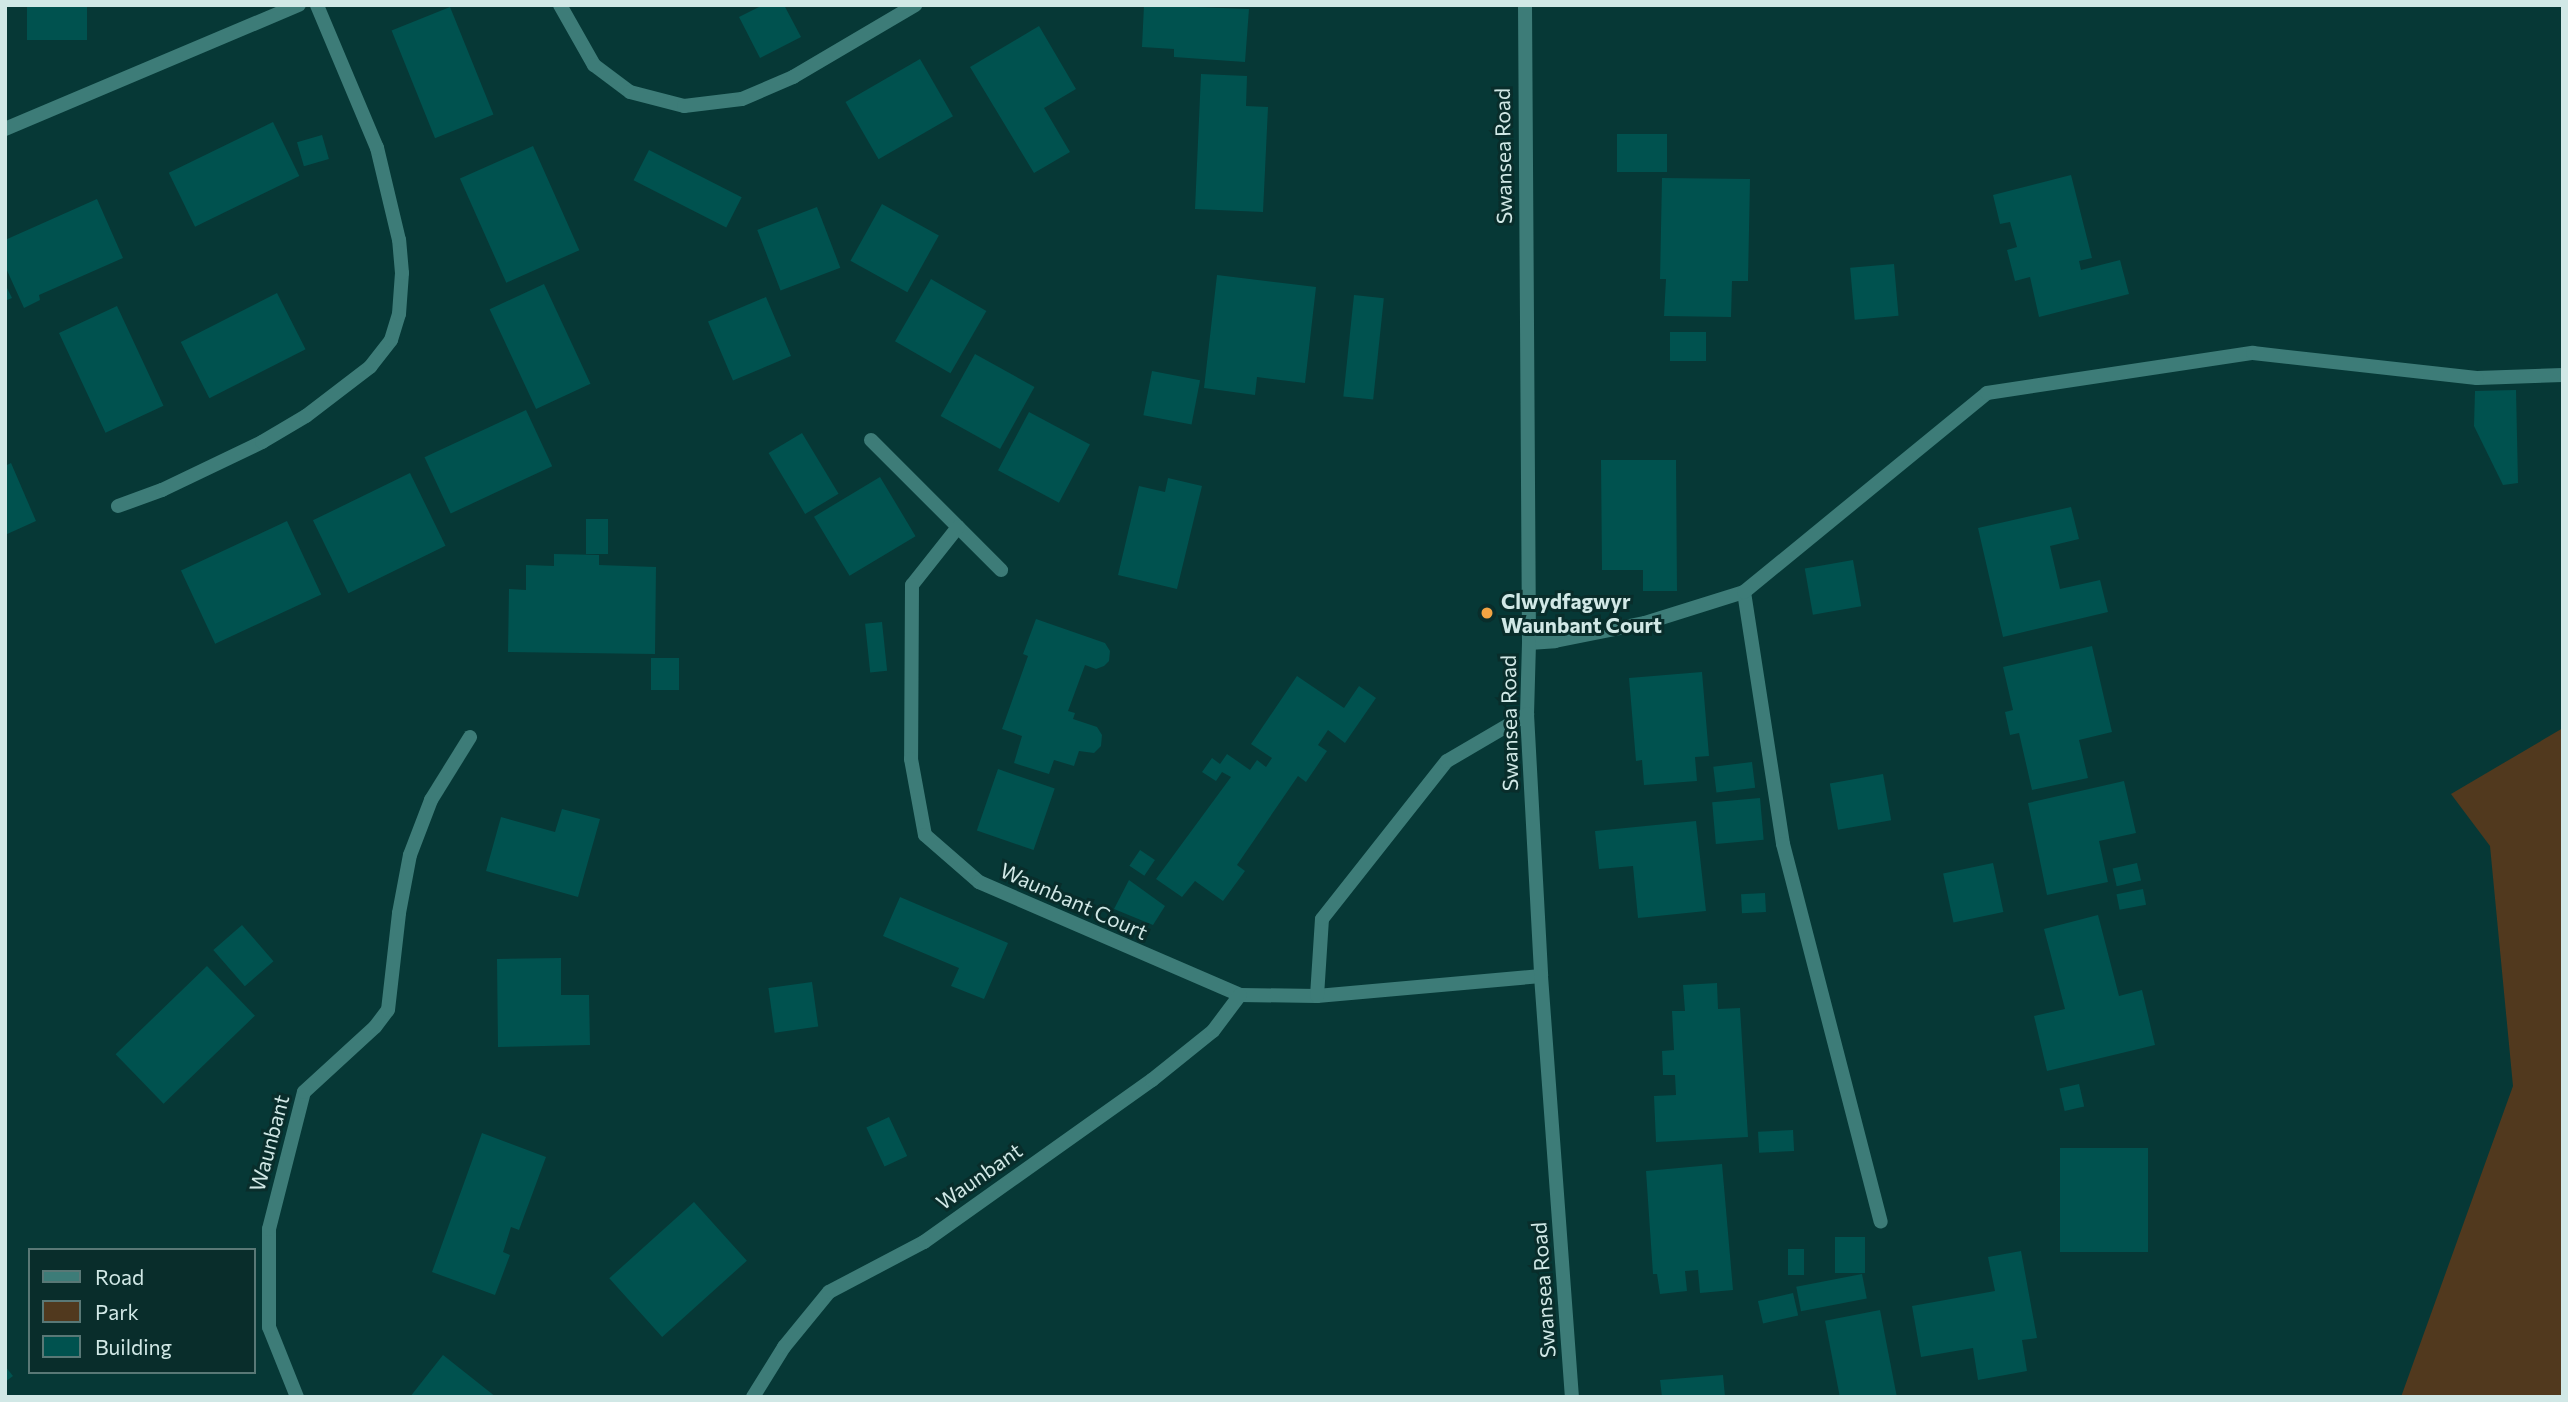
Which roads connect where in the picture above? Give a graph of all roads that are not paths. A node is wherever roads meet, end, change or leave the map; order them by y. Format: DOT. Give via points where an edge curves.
graph roads {
  1 [pos="299,5"];
  2 [pos="317,5"];
  3 [pos="560,5"];
  4 [pos="915,5"];
  5 [pos="1525,5"];
  6 [pos="5,130"];
  7 [pos="2563,375"];
  8 [pos="871,440"];
  9 [pos="118,506"];
  10 [pos="958,527"];
  11 [pos="1001,570"];
  12 [pos="1744,592"];
  13 [pos="1529,643"];
  14 [pos="1527,714"];
  15 [pos="470,737"];
  16 [pos="1541,976"];
  17 [pos="1240,995"];
  18 [pos="1317,996"];
  19 [pos="1881,1222"];
  20 [pos="297,1397"];
  21 [pos="753,1397"];
  22 [pos="1572,1397"];
  1 -- 6 [label="street"];
  2 -- 9 [label="street" via="377,148 399,240 399,314 391,340 370,367 306,416 185,480"];
  3 -- 4 [label="street" via="594,65 630,92 684,106 742,99 793,77"];
  5 -- 13 [label="street, Swansea Road"];
  7 -- 12 [label="street" via="2477,378 2253,353 1987,393"];
  8 -- 10 [label="street"];
  10 -- 11 [label="street"];
  10 -- 17 [label="street, Waunbant Court" via="912,585 911,759 925,835 979,882"];
  12 -- 13 [label="street" via="1645,623"];
  12 -- 19 [label="street" via="1783,844"];
  13 -- 14 [label="street, Swansea Road"];
  14 -- 16 [label="street, Swansea Road"];
  14 -- 18 [label="street" via="1447,761 1322,919"];
  15 -- 20 [label="street, Waunbant" via="431,800 410,855 388,1010 304,1092 269,1229 269,1327"];
  16 -- 18 [label="street, Waunbant Court"];
  16 -- 22 [label="street, Swansea Road"];
  17 -- 18 [label="street, Waunbant Court"];
  17 -- 21 [label="street, Waunbant" via="1213,1031 1152,1080 923,1242 829,1292 784,1347"];
}
